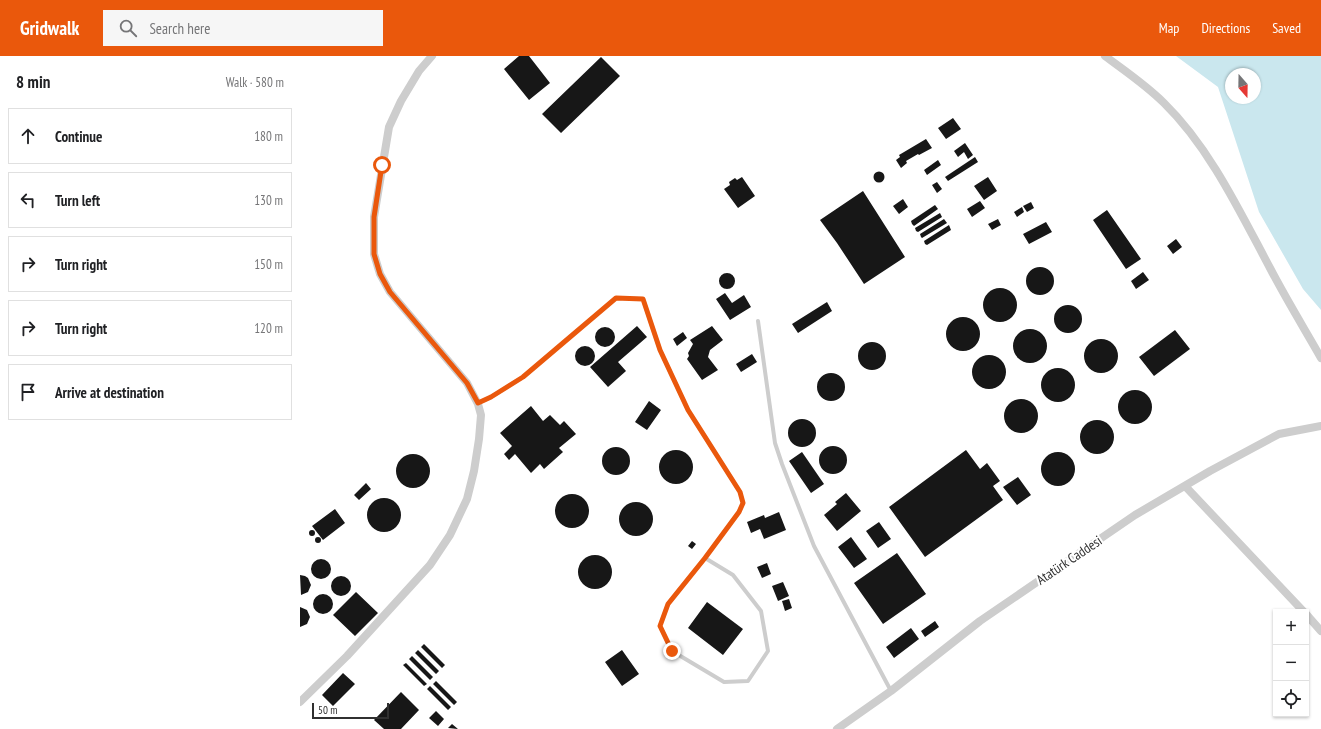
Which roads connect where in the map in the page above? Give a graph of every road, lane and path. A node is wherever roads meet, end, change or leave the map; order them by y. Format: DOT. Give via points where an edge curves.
graph roads {
  1 [pos="432,56"];
  2 [pos="1105,56"];
  3 [pos="758,321"];
  4 [pos="1321,358"];
  5 [pos="478,403"];
  6 [pos="1321,426"];
  7 [pos="1185,486"];
  8 [pos="705,558"];
  9 [pos="1301,609"];
  10 [pos="1309,617"];
  11 [pos="1321,630"];
  12 [pos="891,691"];
  13 [pos="300,702"];
  14 [pos="837,729"];
  1 -- 5 [label="street" via="419,71 389,127 374,217 374,254 380,274 390,292 467,383"];
  2 -- 4 [label="street" via="1141,82 1186,127 1215,168"];
  3 -- 12 [label="lane" via="775,443 782,464 814,546"];
  5 -- 8 [label="lane" via="523,377 616,298 643,299 660,350 688,410 740,492 743,503"];
  5 -- 13 [label="street" via="481,415 474,471 467,499 450,534 430,565 347,656"];
  6 -- 7 [label="street, Atatürk Caddesi" via="1279,434"];
  7 -- 9 [label="street"];
  7 -- 12 [label="street, Atatürk Caddesi" via="1135,515 980,621"];
  8 -- 8 [label="lane" via="734,575 761,611 768,651 748,681 724,682 672,651 660,626 668,604"];
  10 -- 11 [label="street"];
  12 -- 14 [label="street, Atatürk Caddesi"];
}
